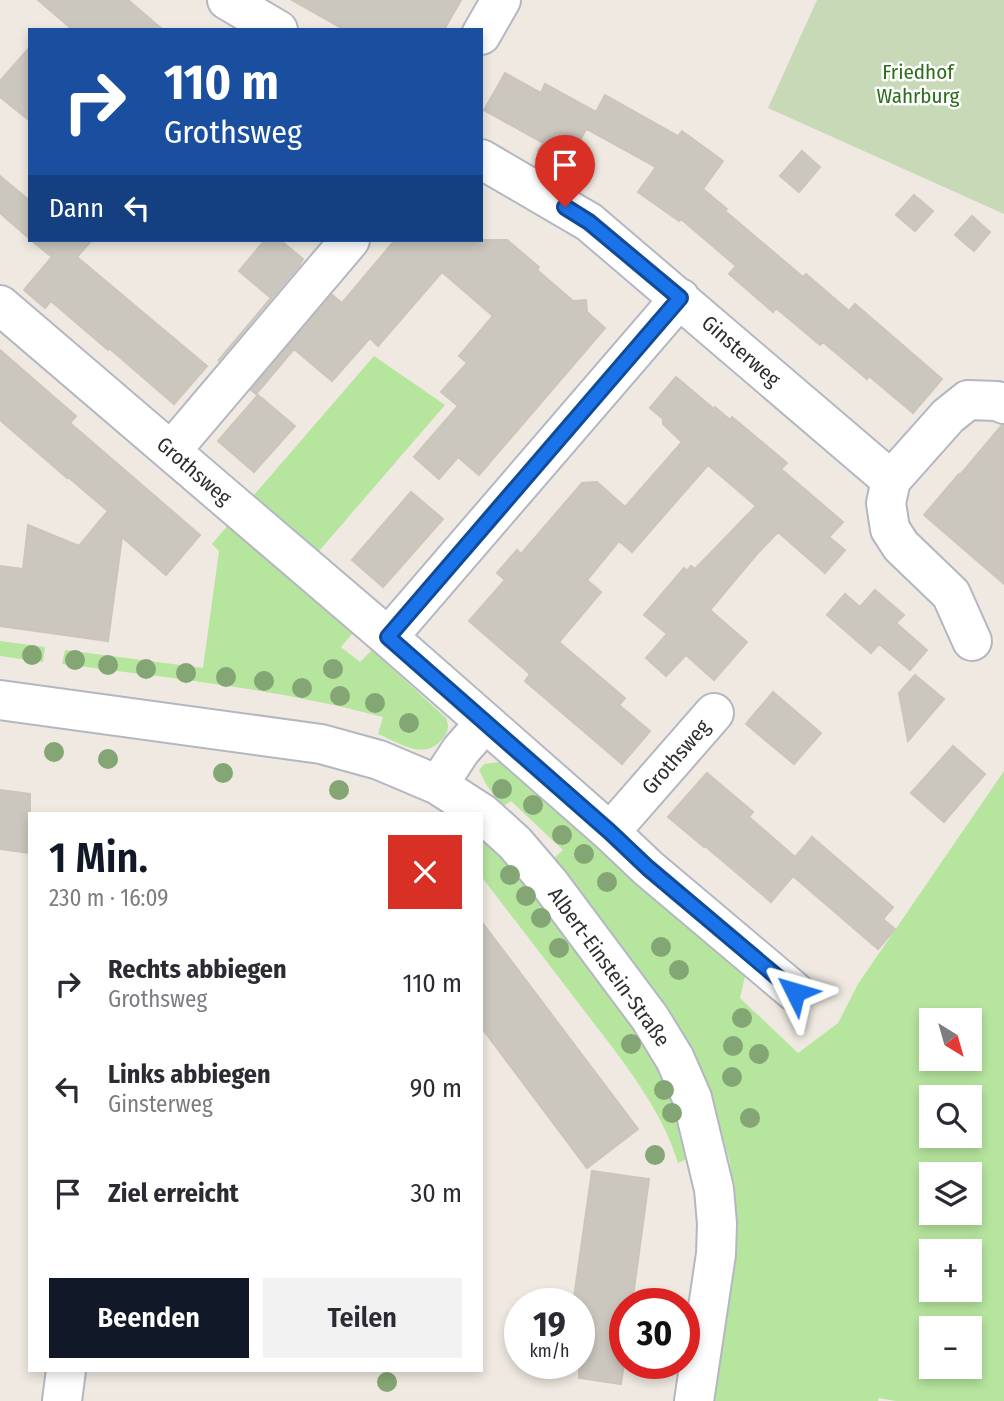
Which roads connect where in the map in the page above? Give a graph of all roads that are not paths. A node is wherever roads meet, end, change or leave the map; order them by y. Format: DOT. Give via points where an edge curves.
graph roads {
  1 [pos="227,0"];
  2 [pos="501,0"];
  3 [pos="275,28"];
  4 [pos="483,32"];
  5 [pos="483,160"];
  6 [pos="348,242"];
  7 [pos="680,298"];
  8 [pos="0,305"];
  9 [pos="1004,404"];
  10 [pos="171,451"];
  11 [pos="891,480"];
  12 [pos="388,637"];
  13 [pos="972,641"];
  14 [pos="0,700"];
  15 [pos="714,713"];
  16 [pos="485,723"];
  17 [pos="438,785"];
  18 [pos="480,812"];
  19 [pos="483,814"];
  20 [pos="610,832"];
  21 [pos="795,992"];
  22 [pos="66,1372"];
  23 [pos="62,1401"];
  24 [pos="694,1401"];
  1 -- 3 [label="street"];
  2 -- 4 [label="street"];
  5 -- 7 [label="street, Ginsterweg" via="589,222"];
  6 -- 10 [label="street"];
  7 -- 11 [label="street, Ginsterweg"];
  7 -- 12 [label="street"];
  8 -- 10 [label="street, Grothsweg"];
  9 -- 11 [label="street" via="968,400"];
  10 -- 12 [label="street, Grothsweg"];
  11 -- 13 [label="street" via="886,503 890,529 901,546 951,594"];
  12 -- 16 [label="street, Grothsweg"];
  14 -- 17 [label="street, Albert-Einstein-Straße" via="321,744 379,760"];
  15 -- 20 [label="street, Grothsweg"];
  16 -- 17 [label="street" via="460,750"];
  16 -- 20 [label="street, Grothsweg"];
  17 -- 18 [label="street, Albert-Einstein-Straße"];
  19 -- 24 [label="street, Albert-Einstein-Straße" via="550,884 650,1018 692,1098 714,1189 717,1224"];
  20 -- 21 [label="street, Grothsweg"];
  22 -- 23 [label="street"];
}
